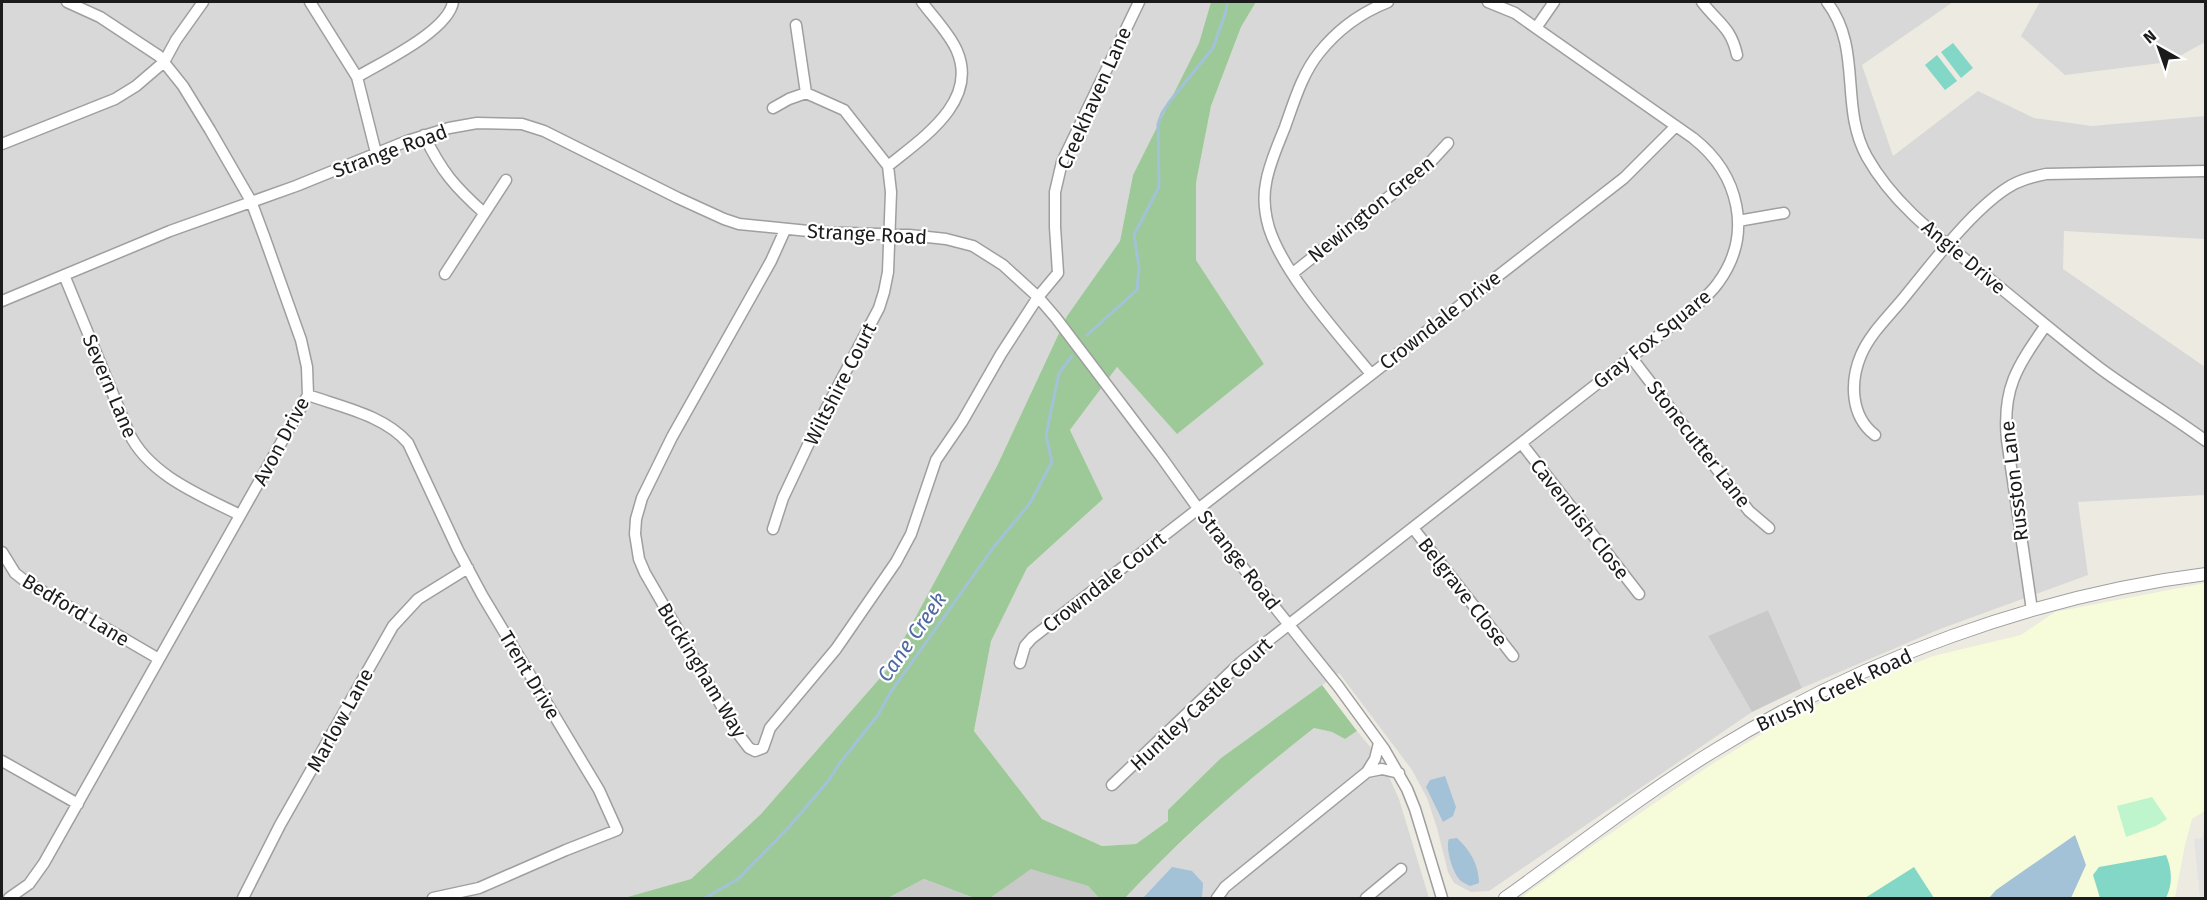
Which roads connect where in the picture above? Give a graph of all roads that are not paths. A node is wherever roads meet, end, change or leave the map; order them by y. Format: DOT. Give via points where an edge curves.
graph roads {
  1 [pos="67,2"];
  2 [pos="203,2"];
  3 [pos="310,2"];
  4 [pos="453,2"];
  5 [pos="922,2"];
  6 [pos="1139,2"];
  7 [pos="1387,2"];
  8 [pos="1488,2"];
  9 [pos="1554,2"];
  10 [pos="1702,2"];
  11 [pos="1827,2"];
  12 [pos="796,25"];
  13 [pos="1536,28"];
  14 [pos="1737,55"];
  15 [pos="164,62"];
  16 [pos="357,77"];
  17 [pos="806,93"];
  18 [pos="773,108"];
  19 [pos="1676,126"];
  20 [pos="424,135"];
  21 [pos="1448,143"];
  22 [pos="2,144"];
  23 [pos="376,153"];
  24 [pos="888,166"];
  25 [pos="2205,171"];
  26 [pos="506,180"];
  27 [pos="251,201"];
  28 [pos="484,213"];
  29 [pos="1785,213"];
  30 [pos="1738,220"];
  31 [pos="785,230"];
  32 [pos="888,234"];
  33 [pos="1948,246"];
  34 [pos="1293,273"];
  35 [pos="64,274"];
  36 [pos="445,274"];
  37 [pos="1038,297"];
  38 [pos="2,301"];
  39 [pos="2046,325"];
  40 [pos="1631,357"];
  41 [pos="1371,374"];
  42 [pos="308,395"];
  43 [pos="1875,435"];
  44 [pos="2205,441"];
  45 [pos="1522,444"];
  46 [pos="1199,509"];
  47 [pos="240,515"];
  48 [pos="1413,528"];
  49 [pos="1769,528"];
  50 [pos="773,529"];
  51 [pos="2,552"];
  52 [pos="468,568"];
  53 [pos="2205,574"];
  54 [pos="1639,594"];
  55 [pos="2031,610"];
  56 [pos="1289,624"];
  57 [pos="1513,656"];
  58 [pos="159,659"];
  59 [pos="1020,663"];
  60 [pos="1379,743"];
  61 [pos="2,761"];
  62 [pos="1367,772"];
  63 [pos="1399,773"];
  64 [pos="1112,784"];
  65 [pos="78,804"];
  66 [pos="1401,869"];
  67 [pos="26,894"];
  68 [pos="9,898"];
  69 [pos="243,898"];
  70 [pos="433,898"];
  71 [pos="1217,898"];
  72 [pos="1366,898"];
  73 [pos="1442,898"];
  74 [pos="1505,898"];
  1 -- 15 [label="street, Avon Drive" via="100,17"];
  2 -- 15 [label="street"];
  3 -- 16 [label="street"];
  4 -- 16 [label="street" via="448,15 433,31"];
  5 -- 24 [label="street" via="957,49 962,82 943,120"];
  6 -- 37 [label="street, Creekhaven Lane" via="1062,162 1055,192 1058,273"];
  7 -- 34 [label="street" via="1347,24 1317,55 1274,155 1265,185 1266,212 1275,241"];
  8 -- 13 [label="street, Gray Fox Square" via="1515,13"];
  9 -- 13 [label="street"];
  10 -- 14 [label="street" via="1730,33"];
  11 -- 33 [label="street, Angie Drive" via="1846,41 1853,121 1859,142 1892,193"];
  12 -- 17 [label="street"];
  13 -- 19 [label="street, Gray Fox Square"];
  15 -- 22 [label="street" via="121,96"];
  15 -- 27 [label="street, Avon Drive"];
  16 -- 23 [label="street"];
  17 -- 18 [label="street"];
  17 -- 24 [label="street" via="844,110"];
  19 -- 30 [label="street, Gray Fox Square" via="1699,143 1721,168 1735,194"];
  19 -- 41 [label="street, Crowndale Drive" via="1623,178"];
  20 -- 23 [label="street, Strange Road"];
  20 -- 28 [label="street" via="448,178"];
  20 -- 31 [label="street, Strange Road" via="477,123 532,126 724,219"];
  21 -- 34 [label="street, Newington Green" via="1425,168"];
  23 -- 27 [label="street, Strange Road"];
  24 -- 32 [label="street, Wiltshire Court"];
  25 -- 33 [label="street" via="2033,177 2010,186 1989,202"];
  26 -- 28 [label="street"];
  27 -- 35 [label="street, Strange Road"];
  27 -- 42 [label="street, Avon Drive" via="301,340"];
  28 -- 36 [label="street"];
  29 -- 30 [label="street"];
  30 -- 40 [label="street, Gray Fox Square" via="1734,250 1718,284"];
  31 -- 32 [label="street, Strange Road"];
  31 -- 37 [label="street, Buckingham Way" via="654,470 638,509 635,534 645,573 736,731 755,752 763,748 770,728 836,649 896,562 911,534 936,460"];
  32 -- 37 [label="street, Strange Road" via="946,239 973,246 1003,265"];
  32 -- 50 [label="street, Wiltshire Court" via="887,279 879,308 816,428"];
  33 -- 39 [label="street, Angie Drive"];
  33 -- 43 [label="street" via="1870,339 1861,356 1854,397 1862,419"];
  34 -- 41 [label="street"];
  35 -- 38 [label="street, Strange Road"];
  35 -- 47 [label="street, Severn Lane" via="138,451 185,486"];
  37 -- 46 [label="street, Strange Road"];
  39 -- 44 [label="street, Angie Drive"];
  39 -- 55 [label="street, Russton Lane" via="2016,371 2006,415"];
  40 -- 45 [label="street, Gray Fox Square"];
  40 -- 49 [label="street, Stonecutter Lane" via="1749,510"];
  41 -- 46 [label="street, Crowndale Drive"];
  42 -- 47 [label="street, Avon Drive"];
  42 -- 52 [label="street, Trent Drive" via="377,420 401,435 415,455"];
  45 -- 48 [label="street, Gray Fox Square"];
  45 -- 54 [label="street, Cavendish Close"];
  46 -- 56 [label="street, Strange Road"];
  46 -- 59 [label="street, Crowndale Court" via="1032,638"];
  47 -- 58 [label="street, Avon Drive"];
  48 -- 56 [label="street, Gray Fox Square"];
  48 -- 57 [label="street, Belgrave Close"];
  51 -- 58 [label="street, Bedford Lane" via="24,581"];
  52 -- 69 [label="street, Marlow Lane" via="418,599 393,626"];
  52 -- 70 [label="street, Trent Drive" via="598,790 617,830 479,888"];
  53 -- 55 [label="street, Brushy Creek Road" via="2091,594"];
  55 -- 74 [label="street, Brushy Creek Road" via="1861,673 1772,717 1687,769"];
  56 -- 60 [label="street, Strange Road"];
  56 -- 64 [label="street, Huntley Castle Court" via="1240,662"];
  58 -- 65 [label="street, Avon Drive"];
  60 -- 62 [label="street"];
  60 -- 63 [label="street, Strange Road"];
  61 -- 65 [label="street"];
  62 -- 63 [label="street" via="1382,769"];
  62 -- 71 [label="street" via="1225,887"];
  63 -- 73 [label="street, Strange Road" via="1415,809"];
  65 -- 67 [label="street, Avon Drive"];
  66 -- 72 [label="street"];
  67 -- 68 [label="street, Avon Drive"];
}
